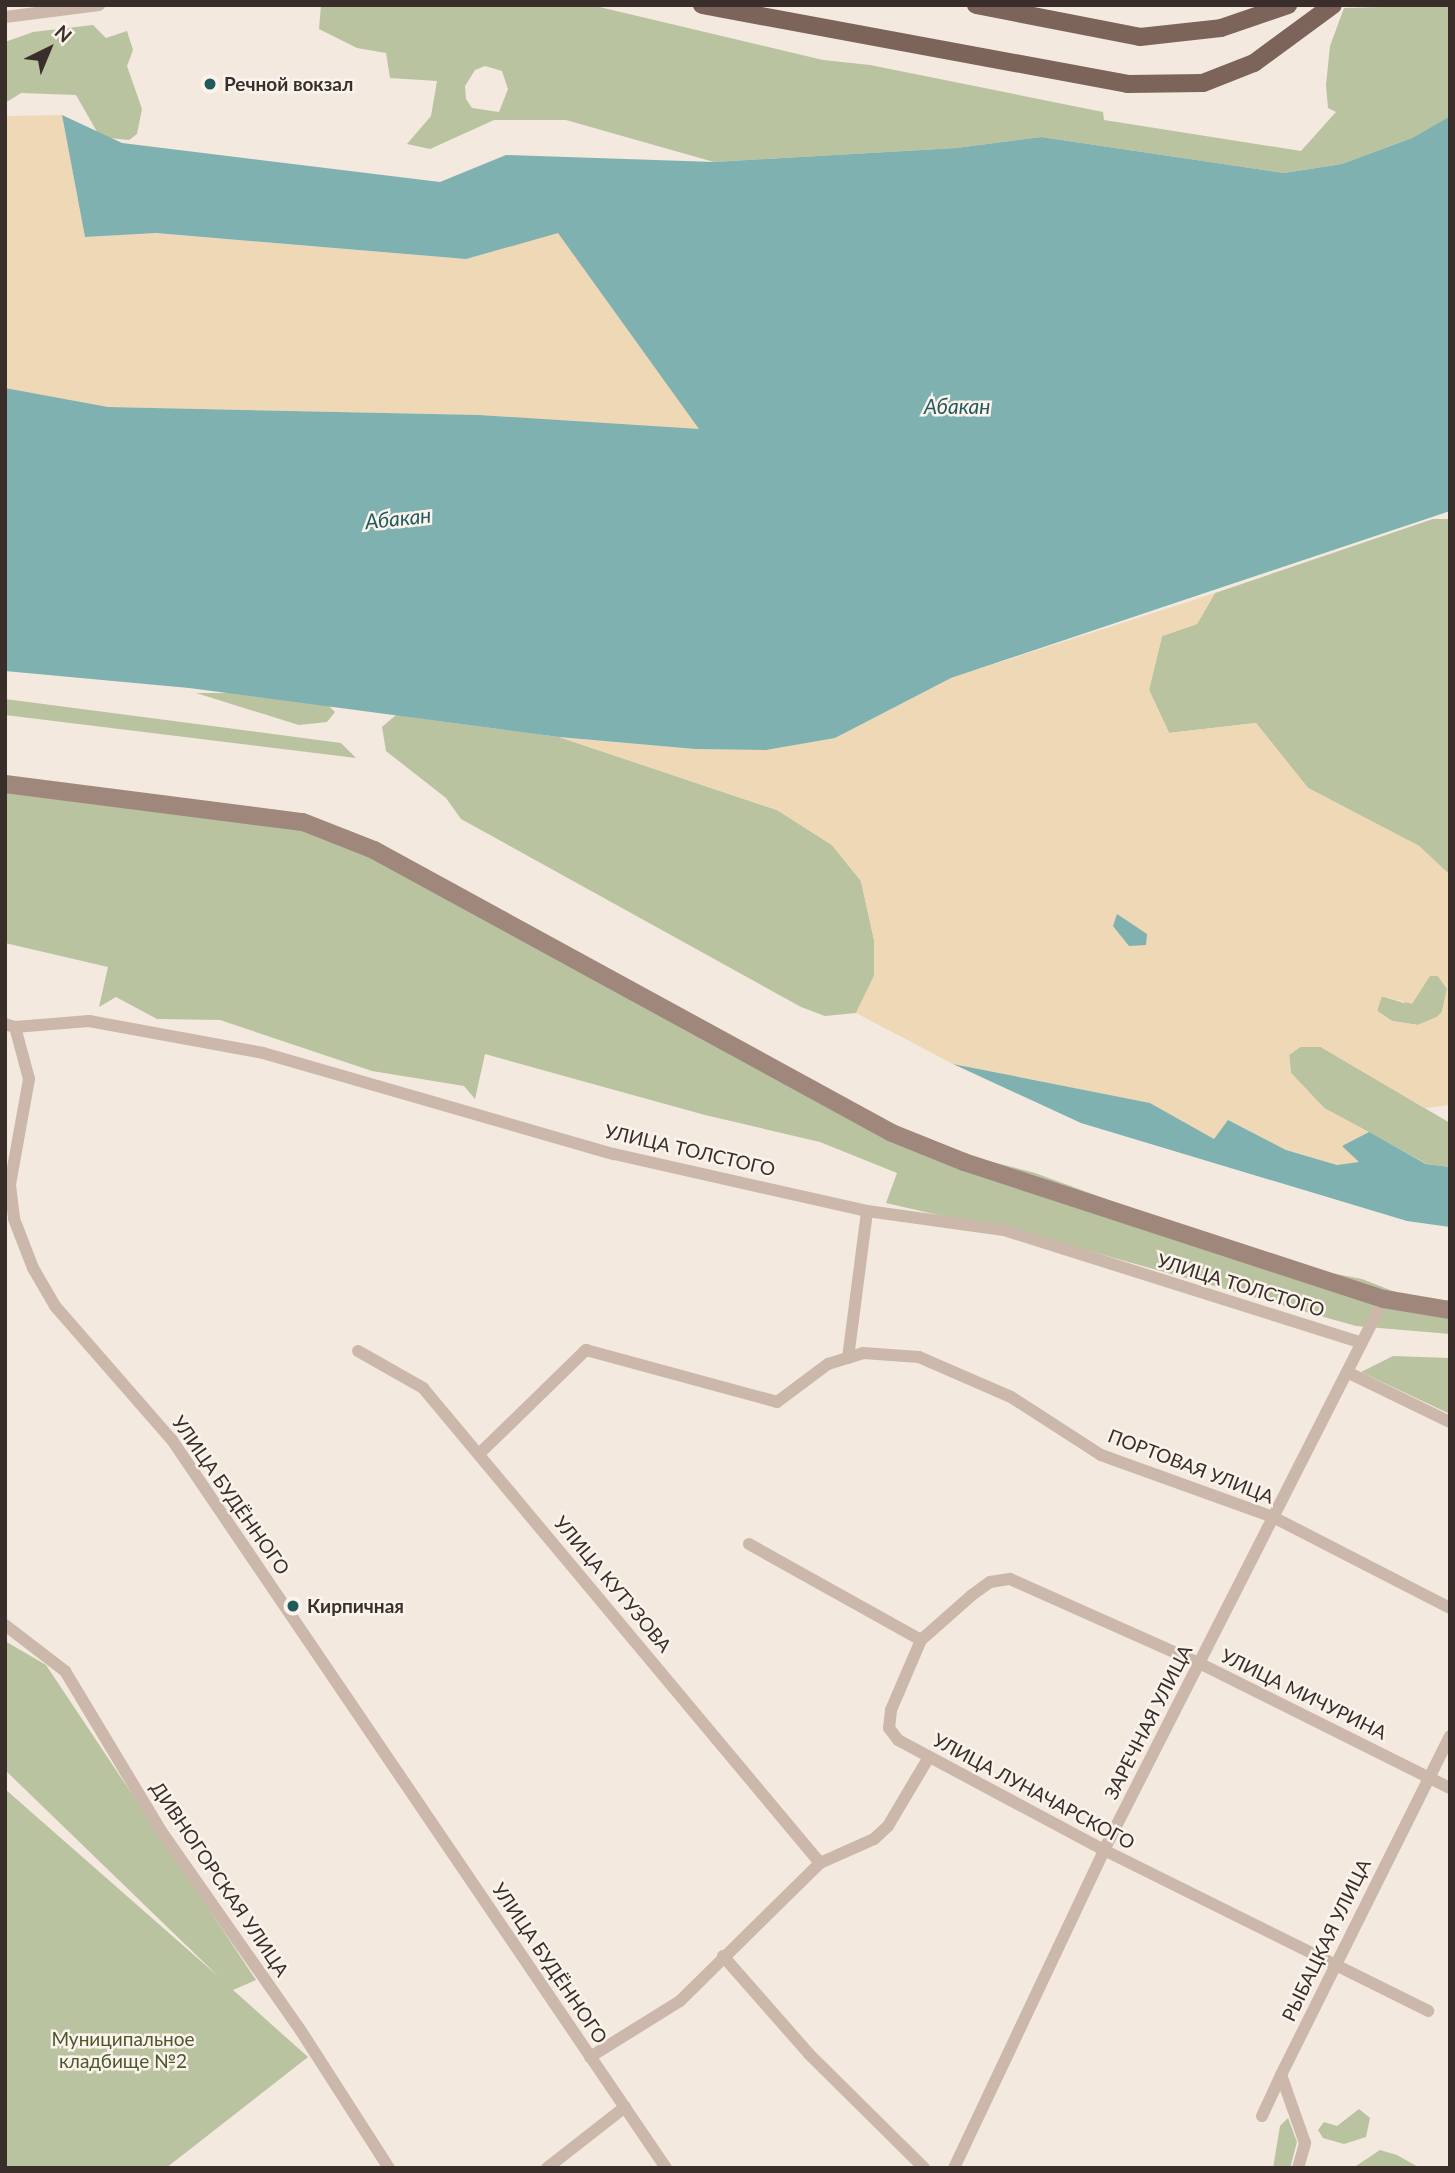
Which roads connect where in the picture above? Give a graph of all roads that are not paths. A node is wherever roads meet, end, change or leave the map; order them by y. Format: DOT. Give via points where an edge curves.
graph roads {
  1 [pos="99,5"];
  2 [pos="702,5"];
  3 [pos="976,5"];
  4 [pos="1288,5"];
  5 [pos="1333,5"];
  6 [pos="5,17"];
  7 [pos="5,784"];
  8 [pos="10,1025"];
  9 [pos="867,1211"];
  10 [pos="1384,1299"];
  11 [pos="1450,1310"];
  12 [pos="1362,1343"];
  13 [pos="358,1351"];
  14 [pos="848,1358"];
  15 [pos="1347,1372"];
  16 [pos="1450,1422"];
  17 [pos="480,1452"];
  18 [pos="1273,1517"];
  19 [pos="749,1544"];
  20 [pos="1450,1608"];
  21 [pos="5,1625"];
  22 [pos="921,1640"];
  23 [pos="1199,1663"];
  24 [pos="1450,1736"];
  25 [pos="929,1757"];
  26 [pos="1429,1777"];
  27 [pos="1450,1788"];
  28 [pos="1104,1850"];
  29 [pos="820,1863"];
  30 [pos="723,1955"];
  31 [pos="1334,1964"];
  32 [pos="1428,2011"];
  33 [pos="590,2057"];
  34 [pos="1281,2075"];
  35 [pos="625,2107"];
  36 [pos="1262,2116"];
  37 [pos="389,2168"];
  38 [pos="547,2168"];
  39 [pos="666,2168"];
  40 [pos="924,2168"];
  41 [pos="954,2168"];
  42 [pos="1298,2168"];
  1 -- 6 [label="street"];
  2 -- 5 [label="main road" via="1128,84 1203,83 1216,78 1254,63"];
  3 -- 4 [label="main road" via="1140,37 1222,28"];
  7 -- 10 [label="street" via="303,822 374,850 892,1133 964,1162"];
  8 -- 9 [label="street, УЛИЦА ТОЛСТОГО" via="89,1021 263,1053 614,1154"];
  8 -- 33 [label="street, УЛИЦА БУДЁННОГО" via="29,1079 10,1185 14,1219 33,1268 55,1307 172,1440"];
  9 -- 12 [label="street, УЛИЦА ТОЛСТОГО" via="1004,1230"];
  9 -- 14 [label="street"];
  10 -- 11 [label="street"];
  10 -- 12 [label="street, ЗАРЕЧНАЯ УЛИЦА"];
  12 -- 15 [label="street, ЗАРЕЧНАЯ УЛИЦА"];
  13 -- 17 [label="street, УЛИЦА КУТУЗОВА" via="423,1388"];
  14 -- 17 [label="street, ПОРТОВАЯ УЛИЦА" via="828,1364 777,1402 586,1350"];
  14 -- 18 [label="street, ПОРТОВАЯ УЛИЦА" via="863,1353 919,1357 964,1373 1011,1397 1101,1455"];
  15 -- 16 [label="street"];
  15 -- 18 [label="street, ЗАРЕЧНАЯ УЛИЦА"];
  17 -- 29 [label="street, УЛИЦА КУТУЗОВА"];
  18 -- 20 [label="street, ПОРТОВАЯ УЛИЦА"];
  18 -- 23 [label="street, ЗАРЕЧНАЯ УЛИЦА"];
  19 -- 22 [label="street"];
  21 -- 37 [label="street, ДИВНОГОРСКАЯ УЛИЦА" via="65,1671 161,1831 301,2031"];
  22 -- 23 [label="street, УЛИЦА МИЧУРИНА" via="971,1595 990,1582 1010,1579"];
  22 -- 25 [label="street, УЛИЦА ЛУНАЧАРСКОГО" via="891,1710 889,1728 898,1740"];
  23 -- 26 [label="street, УЛИЦА МИЧУРИНА"];
  23 -- 28 [label="street, ЗАРЕЧНАЯ УЛИЦА"];
  24 -- 26 [label="street, РЫБАЦКАЯ УЛИЦА"];
  25 -- 28 [label="street, УЛИЦА ЛУНАЧАРСКОГО"];
  25 -- 29 [label="street" via="888,1826 853,1851"];
  26 -- 27 [label="street, УЛИЦА МИЧУРИНА"];
  26 -- 31 [label="street, РЫБАЦКАЯ УЛИЦА"];
  28 -- 31 [label="street, УЛИЦА ЛУНАЧАРСКОГО"];
  28 -- 41 [label="street, ЗАРЕЧНАЯ УЛИЦА"];
  29 -- 30 [label="street"];
  30 -- 33 [label="street" via="680,2001"];
  30 -- 40 [label="street" via="808,2054"];
  31 -- 32 [label="street, УЛИЦА ЛУНАЧАРСКОГО"];
  31 -- 34 [label="street, РЫБАЦКАЯ УЛИЦА"];
  33 -- 35 [label="street, УЛИЦА БУДЁННОГО"];
  34 -- 36 [label="street, РЫБАЦКАЯ УЛИЦА"];
  34 -- 42 [label="street" via="1305,2143"];
  35 -- 38 [label="street"];
  35 -- 39 [label="street, УЛИЦА БУДЁННОГО"];
}
